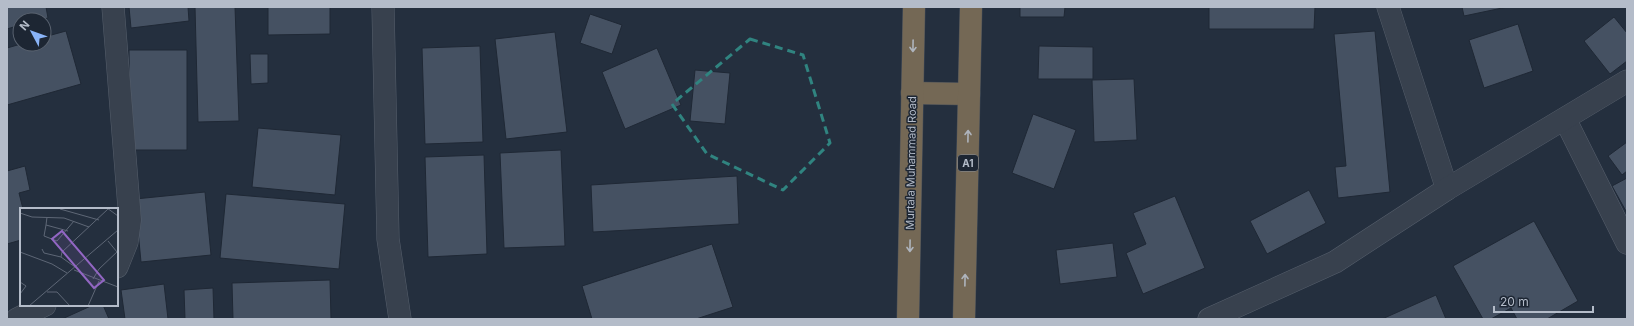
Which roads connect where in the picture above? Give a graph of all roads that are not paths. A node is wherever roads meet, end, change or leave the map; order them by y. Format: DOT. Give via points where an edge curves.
graph roads {
  1 [pos="113,7"];
  2 [pos="383,7"];
  3 [pos="914,7"];
  4 [pos="971,7"];
  5 [pos="1388,7"];
  6 [pos="1627,81"];
  7 [pos="912,93"];
  8 [pos="969,94"];
  9 [pos="1565,119"];
  10 [pos="1447,189"];
  11 [pos="1627,243"];
  12 [pos="118,265"];
  13 [pos="43,306"];
  14 [pos="17,319"];
  15 [pos="400,319"];
  16 [pos="908,319"];
  17 [pos="964,319"];
  18 [pos="1208,319"];
  1 -- 12 [label="street" via="130,220 127,242"];
  2 -- 15 [label="street" via="388,239"];
  3 -- 7 [label="highway, Murtala Muhammad Road, one-way"];
  4 -- 8 [label="highway, A1"];
  5 -- 10 [label="street"];
  6 -- 9 [label="street"];
  7 -- 8 [label="highway"];
  7 -- 16 [label="highway, Murtala Muhammad Road, one-way"];
  17 -- 8 [label="highway, A1, one-way"];
  9 -- 10 [label="street"];
  9 -- 11 [label="street"];
  10 -- 18 [label="street" via="1335,262"];
  13 -- 14 [label="street"];
}
